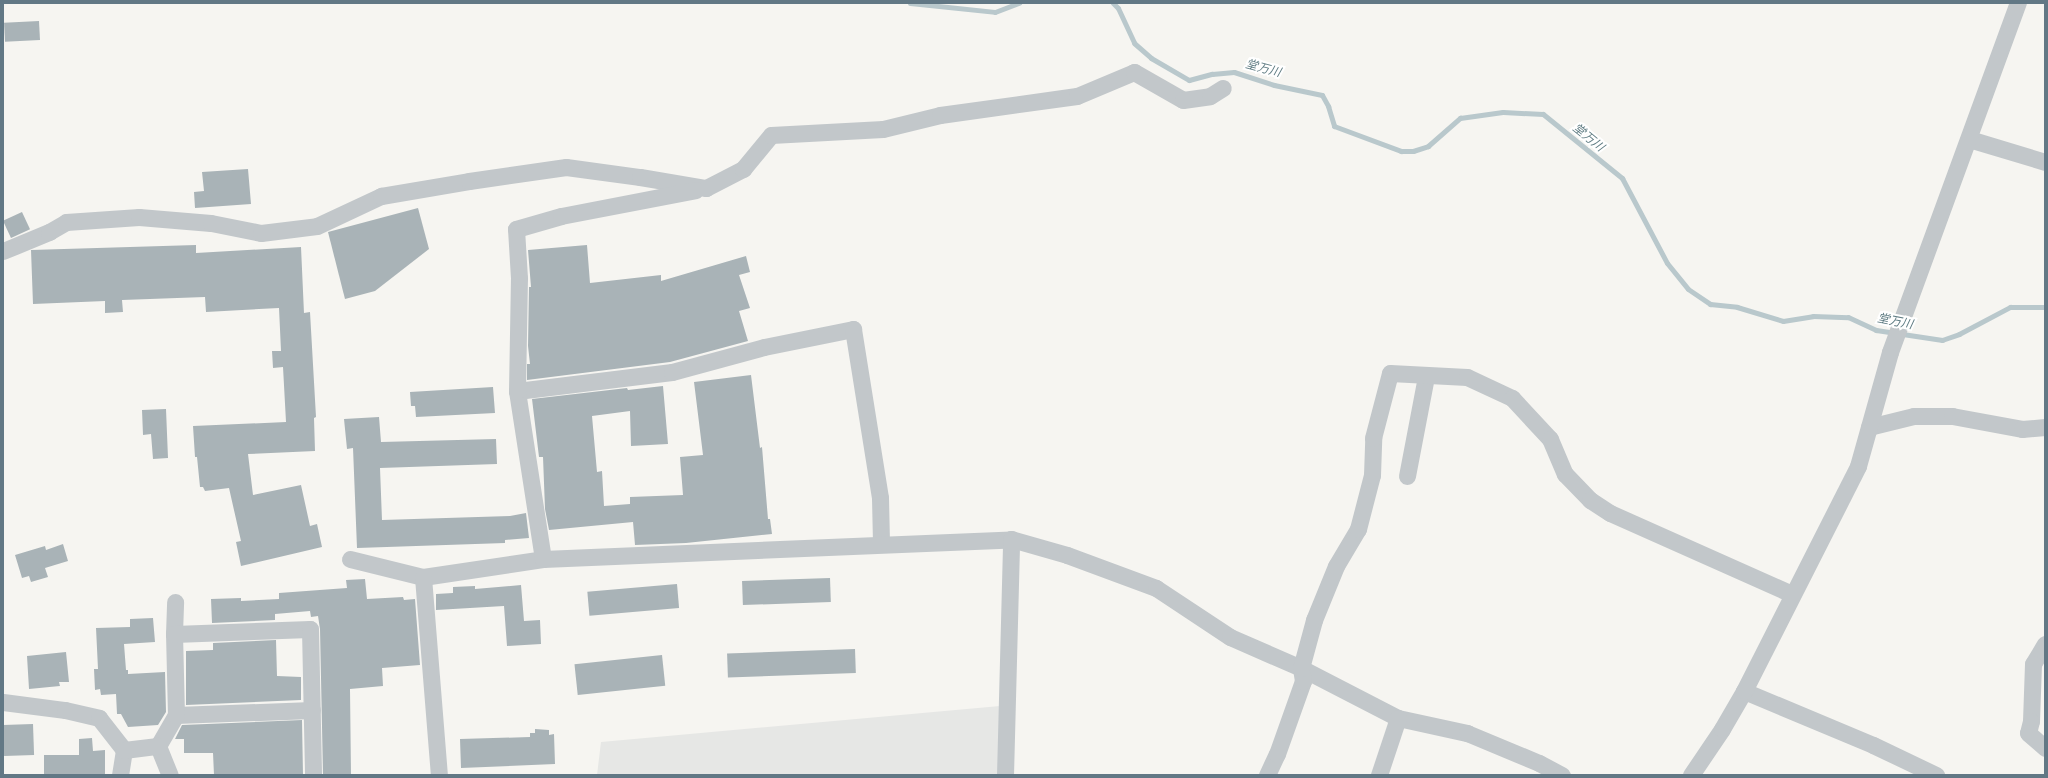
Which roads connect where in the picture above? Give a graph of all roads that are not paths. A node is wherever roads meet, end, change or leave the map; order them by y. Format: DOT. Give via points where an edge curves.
graph roads {
  1 [pos="2018,3"];
  2 [pos="1223,88"];
  3 [pos="1969,139"];
  4 [pos="2045,162"];
  5 [pos="706,188"];
  6 [pos="3,251"];
  7 [pos="1426,376"];
  8 [pos="517,390"];
  9 [pos="1869,427"];
  10 [pos="2045,427"];
  11 [pos="1407,476"];
  12 [pos="1011,539"];
  13 [pos="881,543"];
  14 [pos="350,559"];
  15 [pos="543,559"];
  16 [pos="423,577"];
  17 [pos="1792,594"];
  18 [pos="175,602"];
  19 [pos="174,634"];
  20 [pos="2045,644"];
  21 [pos="1301,668"];
  22 [pos="1744,691"];
  23 [pos="3,702"];
  24 [pos="312,710"];
  25 [pos="176,715"];
  26 [pos="1398,718"];
  27 [pos="158,746"];
  28 [pos="2045,748"];
  29 [pos="124,750"];
  30 [pos="120,775"];
  31 [pos="170,775"];
  32 [pos="313,775"];
  33 [pos="439,775"];
  34 [pos="1005,775"];
  35 [pos="1267,775"];
  36 [pos="1379,775"];
  37 [pos="1562,775"];
  38 [pos="1691,775"];
  39 [pos="1936,775"];
  1 -- 3 [label="street"];
  2 -- 5 [label="street" via="1210,96 1183,100 1134,72 1077,96 940,115 883,129 771,135 743,169"];
  3 -- 4 [label="street"];
  3 -- 9 [label="street" via="1890,352"];
  5 -- 6 [label="street" via="566,168 469,180 380,196 317,226 261,233 211,222 140,217 66,222 50,232"];
  5 -- 8 [label="street" via="561,216 516,228 519,278"];
  7 -- 11 [label="street"];
  7 -- 17 [label="street" via="1467,377 1512,398 1550,439 1565,474 1590,500 1610,513"];
  7 -- 21 [label="street" via="1390,373 1373,438 1372,476 1358,528 1336,566 1314,620"];
  8 -- 13 [label="street" via="672,372 764,347 853,329 880,498"];
  8 -- 15 [label="street"];
  9 -- 10 [label="street" via="1914,416 1952,416 2022,429"];
  9 -- 17 [label="street" via="1858,466"];
  12 -- 13 [label="street"];
  12 -- 21 [label="street" via="1067,555 1156,588 1230,637"];
  12 -- 34 [label="street"];
  13 -- 15 [label="street"];
  14 -- 16 [label="street"];
  15 -- 16 [label="street"];
  16 -- 33 [label="street"];
  17 -- 22 [label="street"];
  18 -- 19 [label="street"];
  19 -- 24 [label="street" via="310,629"];
  19 -- 25 [label="street"];
  20 -- 28 [label="street" via="2033,664 2031,721 2028,733"];
  21 -- 26 [label="street"];
  21 -- 35 [label="street" via="1302,681 1277,754"];
  22 -- 38 [label="street"];
  22 -- 39 [label="street" via="1867,742"];
  23 -- 29 [label="street" via="66,710 99,718"];
  24 -- 25 [label="street"];
  24 -- 32 [label="street"];
  25 -- 27 [label="street"];
  26 -- 36 [label="street"];
  26 -- 37 [label="street" via="1468,733"];
  27 -- 29 [label="street"];
  27 -- 31 [label="street"];
  29 -- 30 [label="street"];
}
